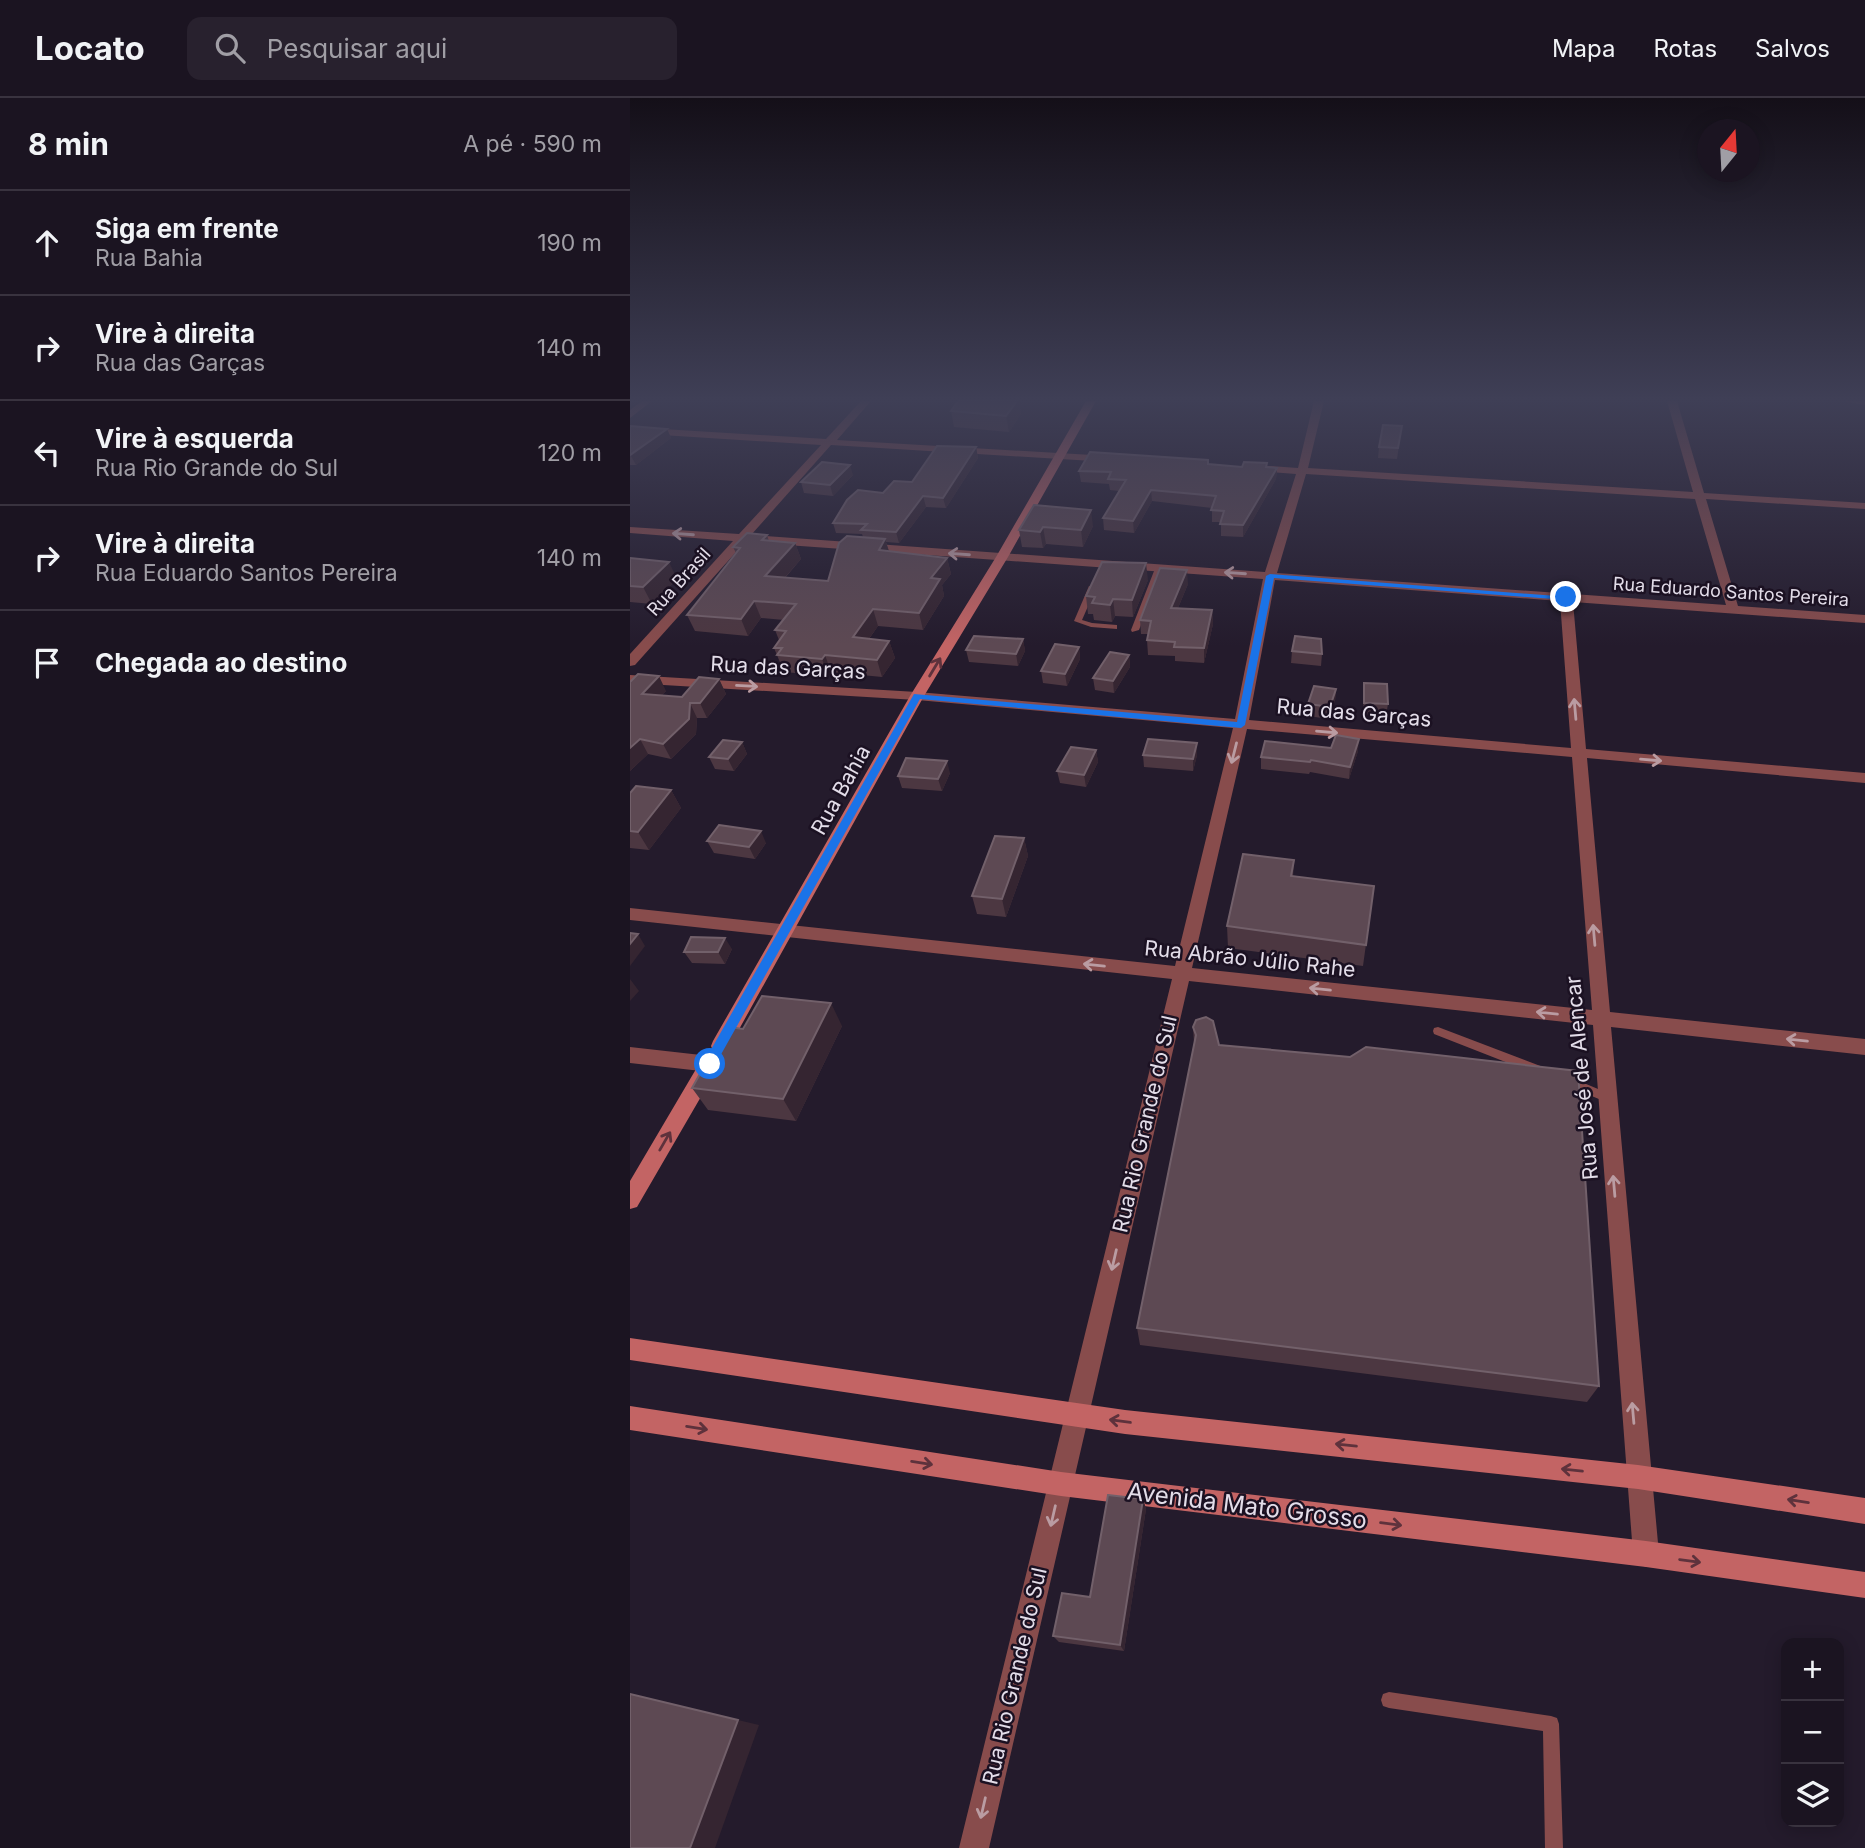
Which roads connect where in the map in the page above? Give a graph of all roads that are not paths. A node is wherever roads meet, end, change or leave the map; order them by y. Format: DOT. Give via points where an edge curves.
graph roads {
  1 [pos="792,483"];
  2 [pos="1045,483"];
  3 [pos="1298,483"];
  4 [pos="1481,483"];
  5 [pos="1696,483"];
  6 [pos="1700,497"];
  7 [pos="1865,506"];
  8 [pos="630,530"];
  9 [pos="742,538"];
  10 [pos="1002,557"];
  11 [pos="1104,564"];
  12 [pos="1158,568"];
  13 [pos="1270,576"];
  14 [pos="1566,597"];
  15 [pos="1733,609"];
  16 [pos="1865,619"];
  17 [pos="1114,627"];
  18 [pos="1135,630"];
  19 [pos="630,662"];
  20 [pos="630,679"];
  21 [pos="917,696"];
  22 [pos="1241,725"];
  23 [pos="1579,754"];
  24 [pos="1865,778"];
  25 [pos="630,914"];
  26 [pos="787,931"];
  27 [pos="1180,974"];
  28 [pos="1600,1018"];
  29 [pos="1438,1031"];
  30 [pos="1865,1047"];
  31 [pos="630,1055"];
  32 [pos="710,1064"];
  33 [pos="1547,1073"];
  34 [pos="1559,1077"];
  35 [pos="1606,1097"];
  36 [pos="630,1200"];
  37 [pos="630,1349"];
  38 [pos="1078,1415"];
  39 [pos="630,1418"];
  40 [pos="1638,1476"];
  41 [pos="1061,1484"];
  42 [pos="1865,1511"];
  43 [pos="1646,1554"];
  44 [pos="1865,1585"];
  45 [pos="1390,1700"];
  46 [pos="974,1848"];
  47 [pos="1554,1848"];
  1 -- 9 [label="street, Rua Brasil"];
  2 -- 10 [label="main road, Rua Bahia"];
  3 -- 13 [label="street, Rua Rio Grande do Sul"];
  4 -- 6 [label="street"];
  5 -- 6 [label="street"];
  6 -- 7 [label="street"];
  6 -- 15 [label="street"];
  9 -- 8 [label="street, Rua Eduardo Santos Pereira, one-way"];
  10 -- 9 [label="street, Rua Eduardo Santos Pereira, one-way"];
  9 -- 19 [label="street, Rua Brasil"];
  10 -- 11 [label="street, Rua Eduardo Santos Pereira"];
  21 -- 10 [label="main road, Rua Bahia, one-way"];
  11 -- 12 [label="street, Rua Eduardo Santos Pereira"];
  11 -- 17 [label="lane" via="1078,621"];
  13 -- 12 [label="street, Rua Eduardo Santos Pereira, one-way"];
  12 -- 18 [label="lane"];
  13 -- 14 [label="street, Rua Eduardo Santos Pereira"];
  13 -- 22 [label="street, Rua Rio Grande do Sul"];
  14 -- 15 [label="street, Rua Eduardo Santos Pereira"];
  23 -- 14 [label="street, Rua José de Alencar, one-way"];
  15 -- 16 [label="street, Rua Eduardo Santos Pereira"];
  20 -- 21 [label="street, Rua das Garças, one-way"];
  21 -- 22 [label="street, Rua das Garças"];
  21 -- 26 [label="main road, Rua Bahia"];
  22 -- 23 [label="street, Rua das Garças, one-way"];
  22 -- 27 [label="street, Rua Rio Grande do Sul, one-way"];
  23 -- 24 [label="street, Rua das Garças, one-way"];
  28 -- 23 [label="street, Rua José de Alencar, one-way"];
  25 -- 26 [label="street, Rua Abrão Júlio Rahe"];
  27 -- 26 [label="street, Rua Abrão Júlio Rahe, one-way"];
  26 -- 32 [label="main road, Rua Bahia"];
  28 -- 27 [label="street, Rua Abrão Júlio Rahe, one-way"];
  27 -- 38 [label="street, Rua Rio Grande do Sul, one-way"];
  30 -- 28 [label="street, Rua Abrão Júlio Rahe, one-way"];
  28 -- 35 [label="street, Rua José de Alencar"];
  29 -- 33 [label="lane"];
  31 -- 32 [label="street"];
  36 -- 32 [label="main road, Rua Bahia, one-way"];
  34 -- 35 [label="lane"];
  40 -- 35 [label="street, Rua José de Alencar, one-way"];
  37 -- 38 [label="main road"];
  40 -- 38 [label="main road, one-way"];
  38 -- 41 [label="street, Rua Rio Grande do Sul"];
  39 -- 41 [label="main road, Avenida Mato Grosso, one-way"];
  42 -- 40 [label="main road, one-way"];
  40 -- 43 [label="street, Rua José de Alencar"];
  41 -- 43 [label="main road, Avenida Mato Grosso, one-way"];
  41 -- 46 [label="street, Rua Rio Grande do Sul, one-way"];
  43 -- 44 [label="main road, Avenida Mato Grosso, one-way"];
  45 -- 47 [label="lane" via="1551,1724"];
}
